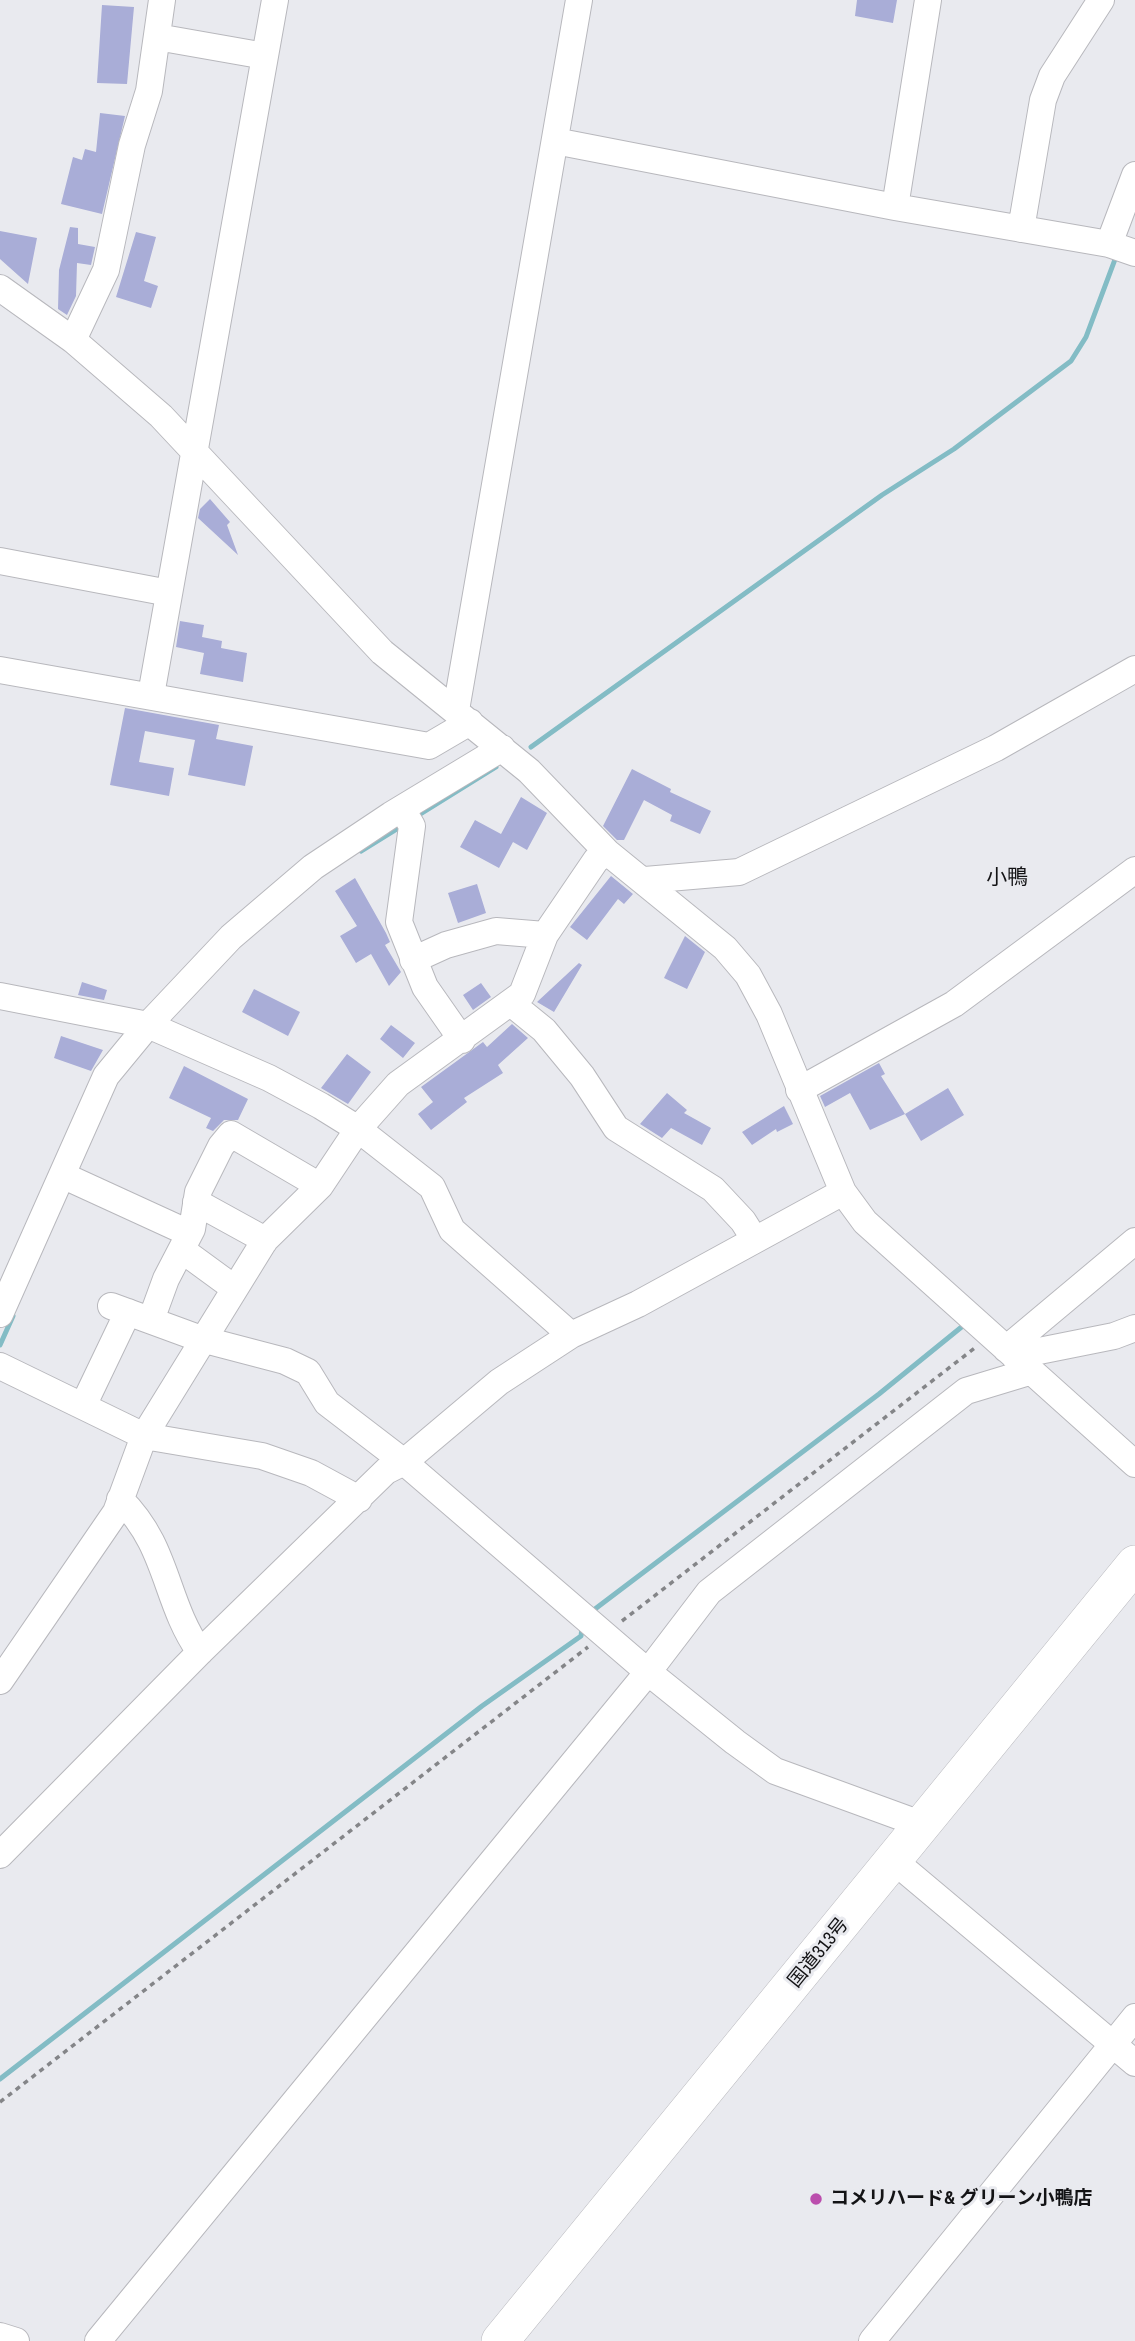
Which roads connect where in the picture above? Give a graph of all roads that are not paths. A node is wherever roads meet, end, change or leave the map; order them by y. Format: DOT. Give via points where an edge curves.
graph roads {
  1 [pos="162,0"];
  2 [pos="275,0"];
  3 [pos="579,0"];
  4 [pos="928,0"];
  5 [pos="1101,0"];
  6 [pos="157,37"];
  7 [pos="265,56"];
  8 [pos="555,141"];
  9 [pos="1135,175"];
  10 [pos="895,206"];
  11 [pos="1021,229"];
  12 [pos="1109,244"];
  13 [pos="1135,253"];
  14 [pos="0,288"];
  15 [pos="73,340"];
  16 [pos="193,451"];
  17 [pos="0,561"];
  18 [pos="169,593"];
  19 [pos="1135,669"];
  20 [pos="0,670"];
  21 [pos="151,695"];
  22 [pos="463,716"];
  23 [pos="502,748"];
  24 [pos="407,818"];
  25 [pos="607,852"];
  26 [pos="1135,870"];
  27 [pos="645,880"];
  28 [pos="545,935"];
  29 [pos="413,960"];
  30 [pos="0,996"];
  31 [pos="512,1004"];
  32 [pos="155,1028"];
  33 [pos="462,1040"];
  34 [pos="799,1090"];
  35 [pos="358,1129"];
  36 [pos="71,1179"];
  37 [pos="320,1186"];
  38 [pos="843,1192"];
  39 [pos="196,1202"];
  40 [pos="182,1240"];
  41 [pos="755,1240"];
  42 [pos="1135,1241"];
  43 [pos="264,1242"];
  44 [pos="234,1288"];
  45 [pos="130,1312"];
  46 [pos="0,1314"];
  47 [pos="1135,1328"];
  48 [pos="571,1335"];
  49 [pos="201,1339"];
  50 [pos="1011,1353"];
  51 [pos="0,1366"];
  52 [pos="83,1406"];
  53 [pos="144,1436"];
  54 [pos="404,1462"];
  55 [pos="1135,1464"];
  56 [pos="120,1499"];
  57 [pos="359,1499"];
  58 [pos="1135,1564"];
  59 [pos="200,1652"];
  60 [pos="8,1655"];
  61 [pos="642,1666"];
  62 [pos="0,1681"];
  63 [pos="923,1825"];
  64 [pos="0,1855"];
  65 [pos="893,1860"];
  66 [pos="1135,2017"];
  67 [pos="1112,2045"];
  68 [pos="1135,2063"];
  69 [pos="0,2336"];
  70 [pos="16,2341"];
  71 [pos="98,2341"];
  72 [pos="500,2341"];
  73 [pos="872,2341"];
  1 -- 6 [label="street"];
  2 -- 7 [label="street"];
  3 -- 8 [label="street"];
  4 -- 10 [label="street"];
  5 -- 11 [label="street" via="1052,76 1043,100"];
  6 -- 7 [label="street"];
  6 -- 15 [label="street" via="149,91 132,145 106,271"];
  7 -- 16 [label="street"];
  8 -- 10 [label="street"];
  8 -- 22 [label="street"];
  9 -- 12 [label="street"];
  10 -- 11 [label="street"];
  11 -- 12 [label="street"];
  12 -- 13 [label="street"];
  14 -- 15 [label="street"];
  15 -- 16 [label="street" via="161,416"];
  16 -- 18 [label="street"];
  16 -- 22 [label="street" via="382,652"];
  17 -- 18 [label="street"];
  18 -- 21 [label="street"];
  19 -- 27 [label="street" via="996,748 739,872"];
  20 -- 21 [label="street"];
  21 -- 22 [label="street" via="429,746"];
  22 -- 23 [label="street"];
  23 -- 24 [label="street"];
  23 -- 25 [label="street"];
  24 -- 29 [label="street" via="399,922"];
  24 -- 32 [label="street" via="313,867 275,898 231,937"];
  25 -- 27 [label="street"];
  25 -- 28 [label="street" via="596,860"];
  26 -- 34 [label="street" via="954,1004"];
  27 -- 34 [label="street" via="726,948 748,975"];
  28 -- 29 [label="street" via="496,931"];
  28 -- 31 [label="street" via="522,994"];
  29 -- 33 [label="street" via="425,987"];
  30 -- 32 [label="street"];
  31 -- 33 [label="street"];
  31 -- 41 [label="street" via="544,1030 616,1128 713,1189"];
  32 -- 35 [label="street" via="269,1078"];
  32 -- 36 [label="street" via="106,1076"];
  33 -- 35 [label="street" via="398,1084"];
  34 -- 38 [label="street"];
  35 -- 37 [label="street"];
  35 -- 48 [label="street" via="432,1187 452,1230"];
  36 -- 40 [label="street"];
  36 -- 46 [label="street"];
  37 -- 39 [label="street" via="231,1134"];
  37 -- 43 [label="street"];
  38 -- 41 [label="street"];
  38 -- 50 [label="street" via="865,1222"];
  39 -- 40 [label="street" via="192,1229"];
  39 -- 43 [label="street"];
  40 -- 44 [label="street"];
  40 -- 45 [label="street" via="166,1279"];
  41 -- 48 [label="street"];
  42 -- 50 [label="street"];
  43 -- 44 [label="street"];
  44 -- 49 [label="street"];
  45 -- 49 [label="street"];
  45 -- 52 [label="street"];
  47 -- 50 [label="street" via="1114,1336"];
  48 -- 54 [label="street" via="499,1382"];
  49 -- 53 [label="street"];
  49 -- 54 [label="street" via="285,1361 307,1372 327,1403"];
  50 -- 55 [label="street"];
  50 -- 61 [label="street" via="709,1592"];
  51 -- 52 [label="street"];
  52 -- 53 [label="street"];
  53 -- 56 [label="street"];
  53 -- 57 [label="street" via="261,1456 311,1473"];
  54 -- 57 [label="street" via="386,1471"];
  54 -- 61 [label="street"];
  56 -- 59 [label="street" via="139,1518 157,1551 189,1637"];
  56 -- 60 [label="street" via="116,1512"];
  57 -- 59 [label="street"];
  58 -- 63 [label="highway, 国道313号"];
  59 -- 64 [label="street"];
  60 -- 62 [label="street"];
  61 -- 63 [label="street" via="775,1771"];
  61 -- 71 [label="street"];
  63 -- 65 [label="highway, 国道313号"];
  65 -- 67 [label="street"];
  65 -- 72 [label="highway, 国道313号"];
  66 -- 67 [label="street"];
  67 -- 68 [label="street"];
  67 -- 73 [label="street"];
  69 -- 70 [label="street"];
}
